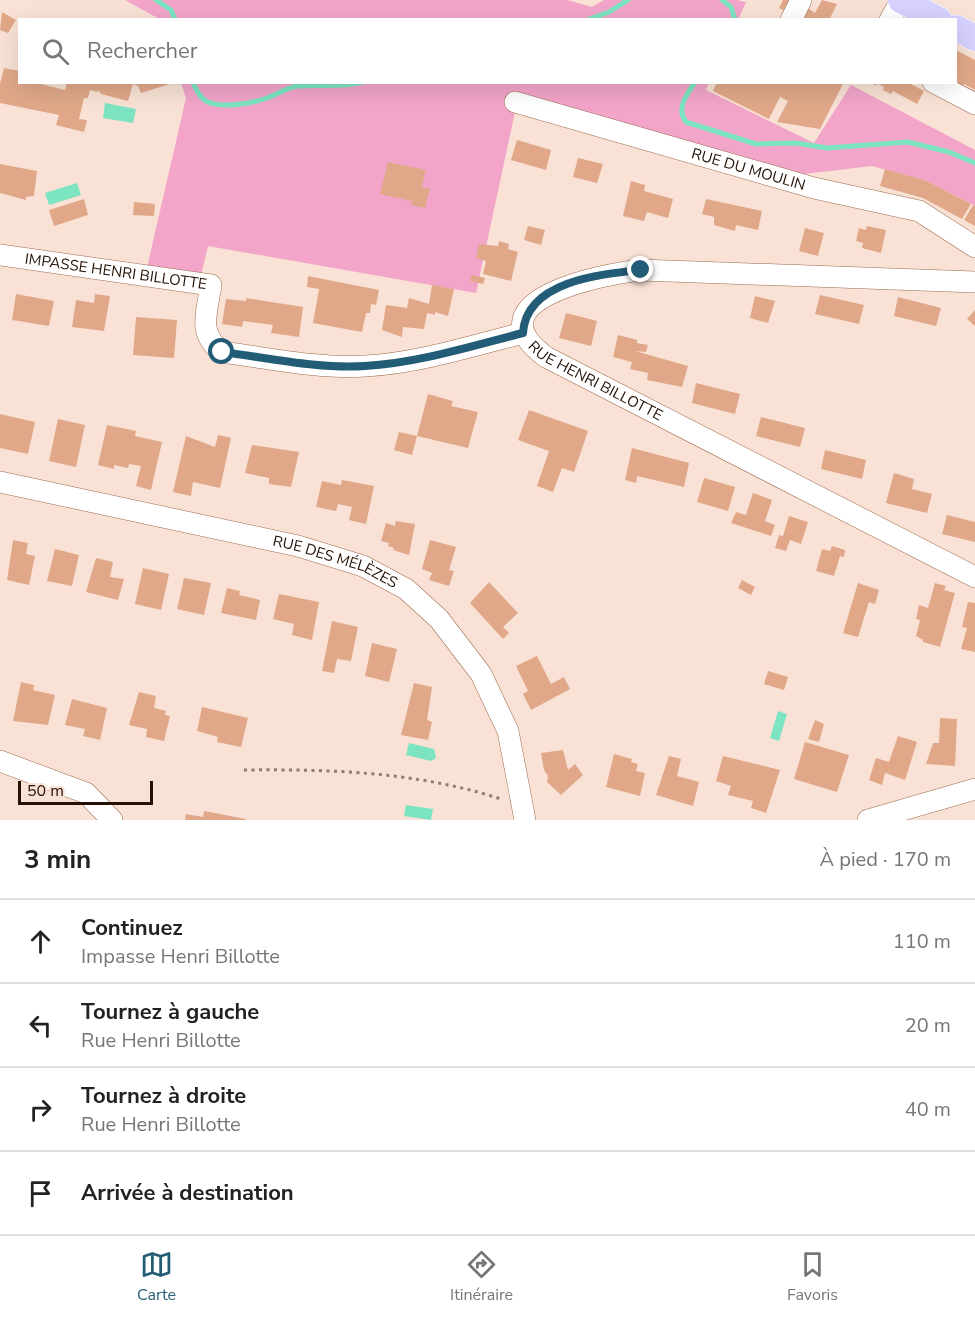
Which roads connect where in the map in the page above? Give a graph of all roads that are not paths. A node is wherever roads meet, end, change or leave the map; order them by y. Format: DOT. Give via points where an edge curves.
graph roads {
  1 [pos="801,0"];
  2 [pos="917,6"];
  3 [pos="792,18"];
  4 [pos="894,18"];
  5 [pos="957,29"];
  6 [pos="975,38"];
  7 [pos="937,84"];
  8 [pos="515,102"];
  9 [pos="975,104"];
  10 [pos="975,247"];
  11 [pos="0,255"];
  12 [pos="975,282"];
  13 [pos="523,333"];
  14 [pos="0,482"];
  15 [pos="975,577"];
  16 [pos="0,761"];
  17 [pos="975,789"];
  18 [pos="523,810"];
  19 [pos="112,820"];
  20 [pos="868,820"];
  1 -- 3 [label="street"];
  2 -- 4 [label="street"];
  5 -- 6 [label="main road"];
  7 -- 9 [label="street"];
  8 -- 10 [label="street, RUE DU MOULIN" via="814,188 919,211"];
  11 -- 13 [label="street, IMPASSE HENRI BILLOTTE" via="211,285 205,329 210,342 222,352 320,365 364,366 403,361"];
  12 -- 13 [label="street, RUE HENRI BILLOTTE" via="609,273 543,296 531,306"];
  13 -- 15 [label="street, RUE HENRI BILLOTTE" via="546,357"];
  14 -- 18 [label="street, RUE DES MÉLÈZES" via="298,546 363,566 406,589 439,619 481,674 508,732"];
  16 -- 19 [label="street" via="86,793"];
  17 -- 20 [label="street"];
}
